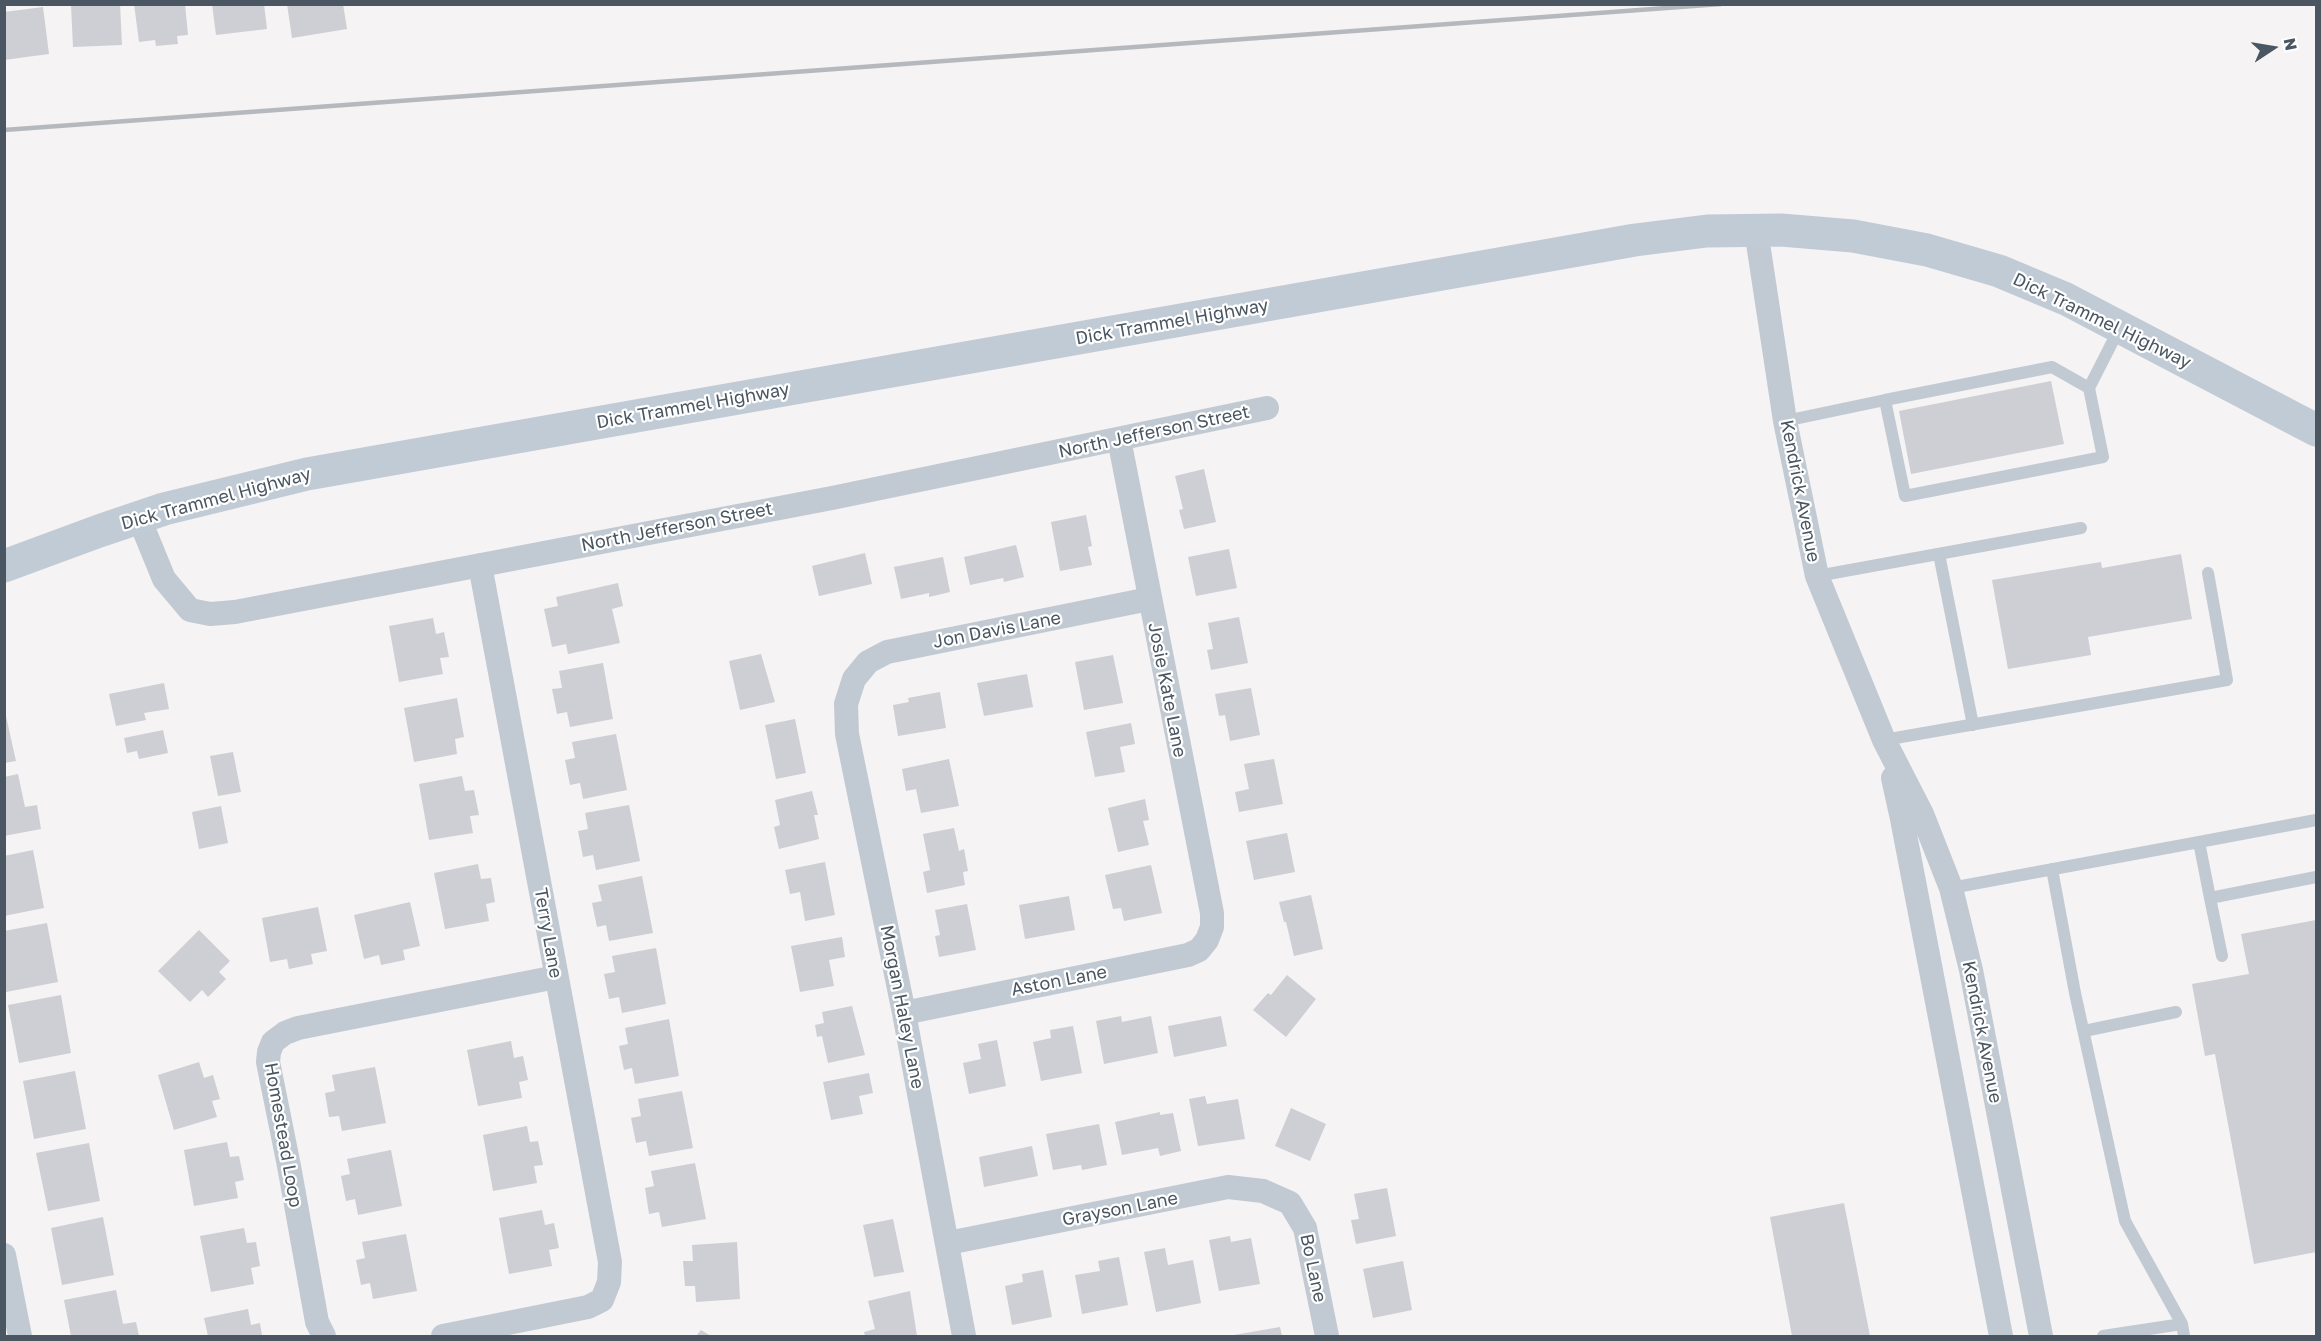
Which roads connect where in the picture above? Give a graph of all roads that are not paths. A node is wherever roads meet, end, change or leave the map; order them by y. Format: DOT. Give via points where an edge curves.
graph roads {
  1 [pos="1756,230"];
  2 [pos="2120,327"];
  3 [pos="2090,388"];
  4 [pos="1885,400"];
  5 [pos="1267,408"];
  6 [pos="1785,421"];
  7 [pos="2316,429"];
  8 [pos="1119,439"];
  9 [pos="139,518"];
  10 [pos="2081,528"];
  11 [pos="1939,554"];
  12 [pos="480,565"];
  13 [pos="4,566"];
  14 [pos="2208,573"];
  15 [pos="1817,576"];
  16 [pos="1149,599"];
  17 [pos="854,679"];
  18 [pos="1973,725"];
  19 [pos="1884,740"];
  20 [pos="2316,820"];
  21 [pos="2199,842"];
  22 [pos="2052,869"];
  23 [pos="2316,877"];
  24 [pos="1951,888"];
  25 [pos="2210,898"];
  26 [pos="1207,940"];
  27 [pos="2222,956"];
  28 [pos="556,977"];
  29 [pos="2176,1012"];
  30 [pos="904,1013"];
  31 [pos="2084,1031"];
  32 [pos="1290,1203"];
  33 [pos="948,1243"];
  34 [pos="4,1255"];
  35 [pos="2183,1330"];
  36 [pos="20,1336"];
  37 [pos="324,1336"];
  38 [pos="443,1336"];
  39 [pos="964,1336"];
  40 [pos="1327,1336"];
  41 [pos="2001,1336"];
  42 [pos="2041,1336"];
  43 [pos="2103,1336"];
  1 -- 2 [label="main road, Dick Trammel Highway" via="1853,236 1927,250 1999,271"];
  1 -- 6 [label="street, Kendrick Avenue"];
  1 -- 9 [label="main road, Dick Trammel Highway" via="1707,231 1635,240 330,470 235,490"];
  2 -- 3 [label="lane"];
  2 -- 7 [label="main road, Dick Trammel Highway"];
  3 -- 4 [label="lane" via="2052,367"];
  3 -- 4 [label="lane" via="2103,457 1905,496"];
  4 -- 6 [label="lane"];
  5 -- 8 [label="street, North Jefferson Street"];
  6 -- 15 [label="street, Kendrick Avenue"];
  8 -- 12 [label="street, North Jefferson Street"];
  8 -- 16 [label="street, Josie Kate Lane"];
  9 -- 12 [label="street, North Jefferson Street" via="164,579 190,610 210,614"];
  9 -- 13 [label="main road, Dick Trammel Highway"];
  10 -- 11 [label="lane"];
  11 -- 15 [label="lane"];
  11 -- 18 [label="lane"];
  12 -- 28 [label="street, Terry Lane"];
  14 -- 18 [label="lane" via="2227,680"];
  15 -- 19 [label="street, Kendrick Avenue"];
  16 -- 17 [label="street, Jon Davis Lane" via="887,652 868,662"];
  16 -- 26 [label="street, Josie Kate Lane" via="1212,913"];
  17 -- 30 [label="street, Morgan Haley Lane" via="846,704 847,734"];
  18 -- 19 [label="lane"];
  19 -- 24 [label="street, Kendrick Avenue" via="1922,814"];
  19 -- 41 [label="street, Kendrick Avenue"];
  20 -- 21 [label="lane"];
  21 -- 22 [label="lane"];
  21 -- 25 [label="lane"];
  22 -- 24 [label="lane"];
  22 -- 31 [label="lane"];
  23 -- 25 [label="lane"];
  24 -- 42 [label="street, Kendrick Avenue" via="1971,970"];
  25 -- 27 [label="lane"];
  26 -- 30 [label="street, Aston Lane" via="1188,955"];
  28 -- 37 [label="street, Homestead Loop" via="298,1028 273,1042 268,1062 317,1322"];
  28 -- 38 [label="street, Terry Lane" via="610,1262 609,1282 602,1300 588,1307"];
  29 -- 31 [label="lane"];
  30 -- 33 [label="street, Morgan Haley Lane"];
  31 -- 35 [label="lane" via="2125,1221"];
  32 -- 33 [label="street, Grayson Lane" via="1263,1191 1228,1187"];
  32 -- 40 [label="street, Bo Lane" via="1305,1228"];
  33 -- 39 [label="street, Morgan Haley Lane"];
  34 -- 36 [label="street"];
  35 -- 43 [label="lane"];
}
